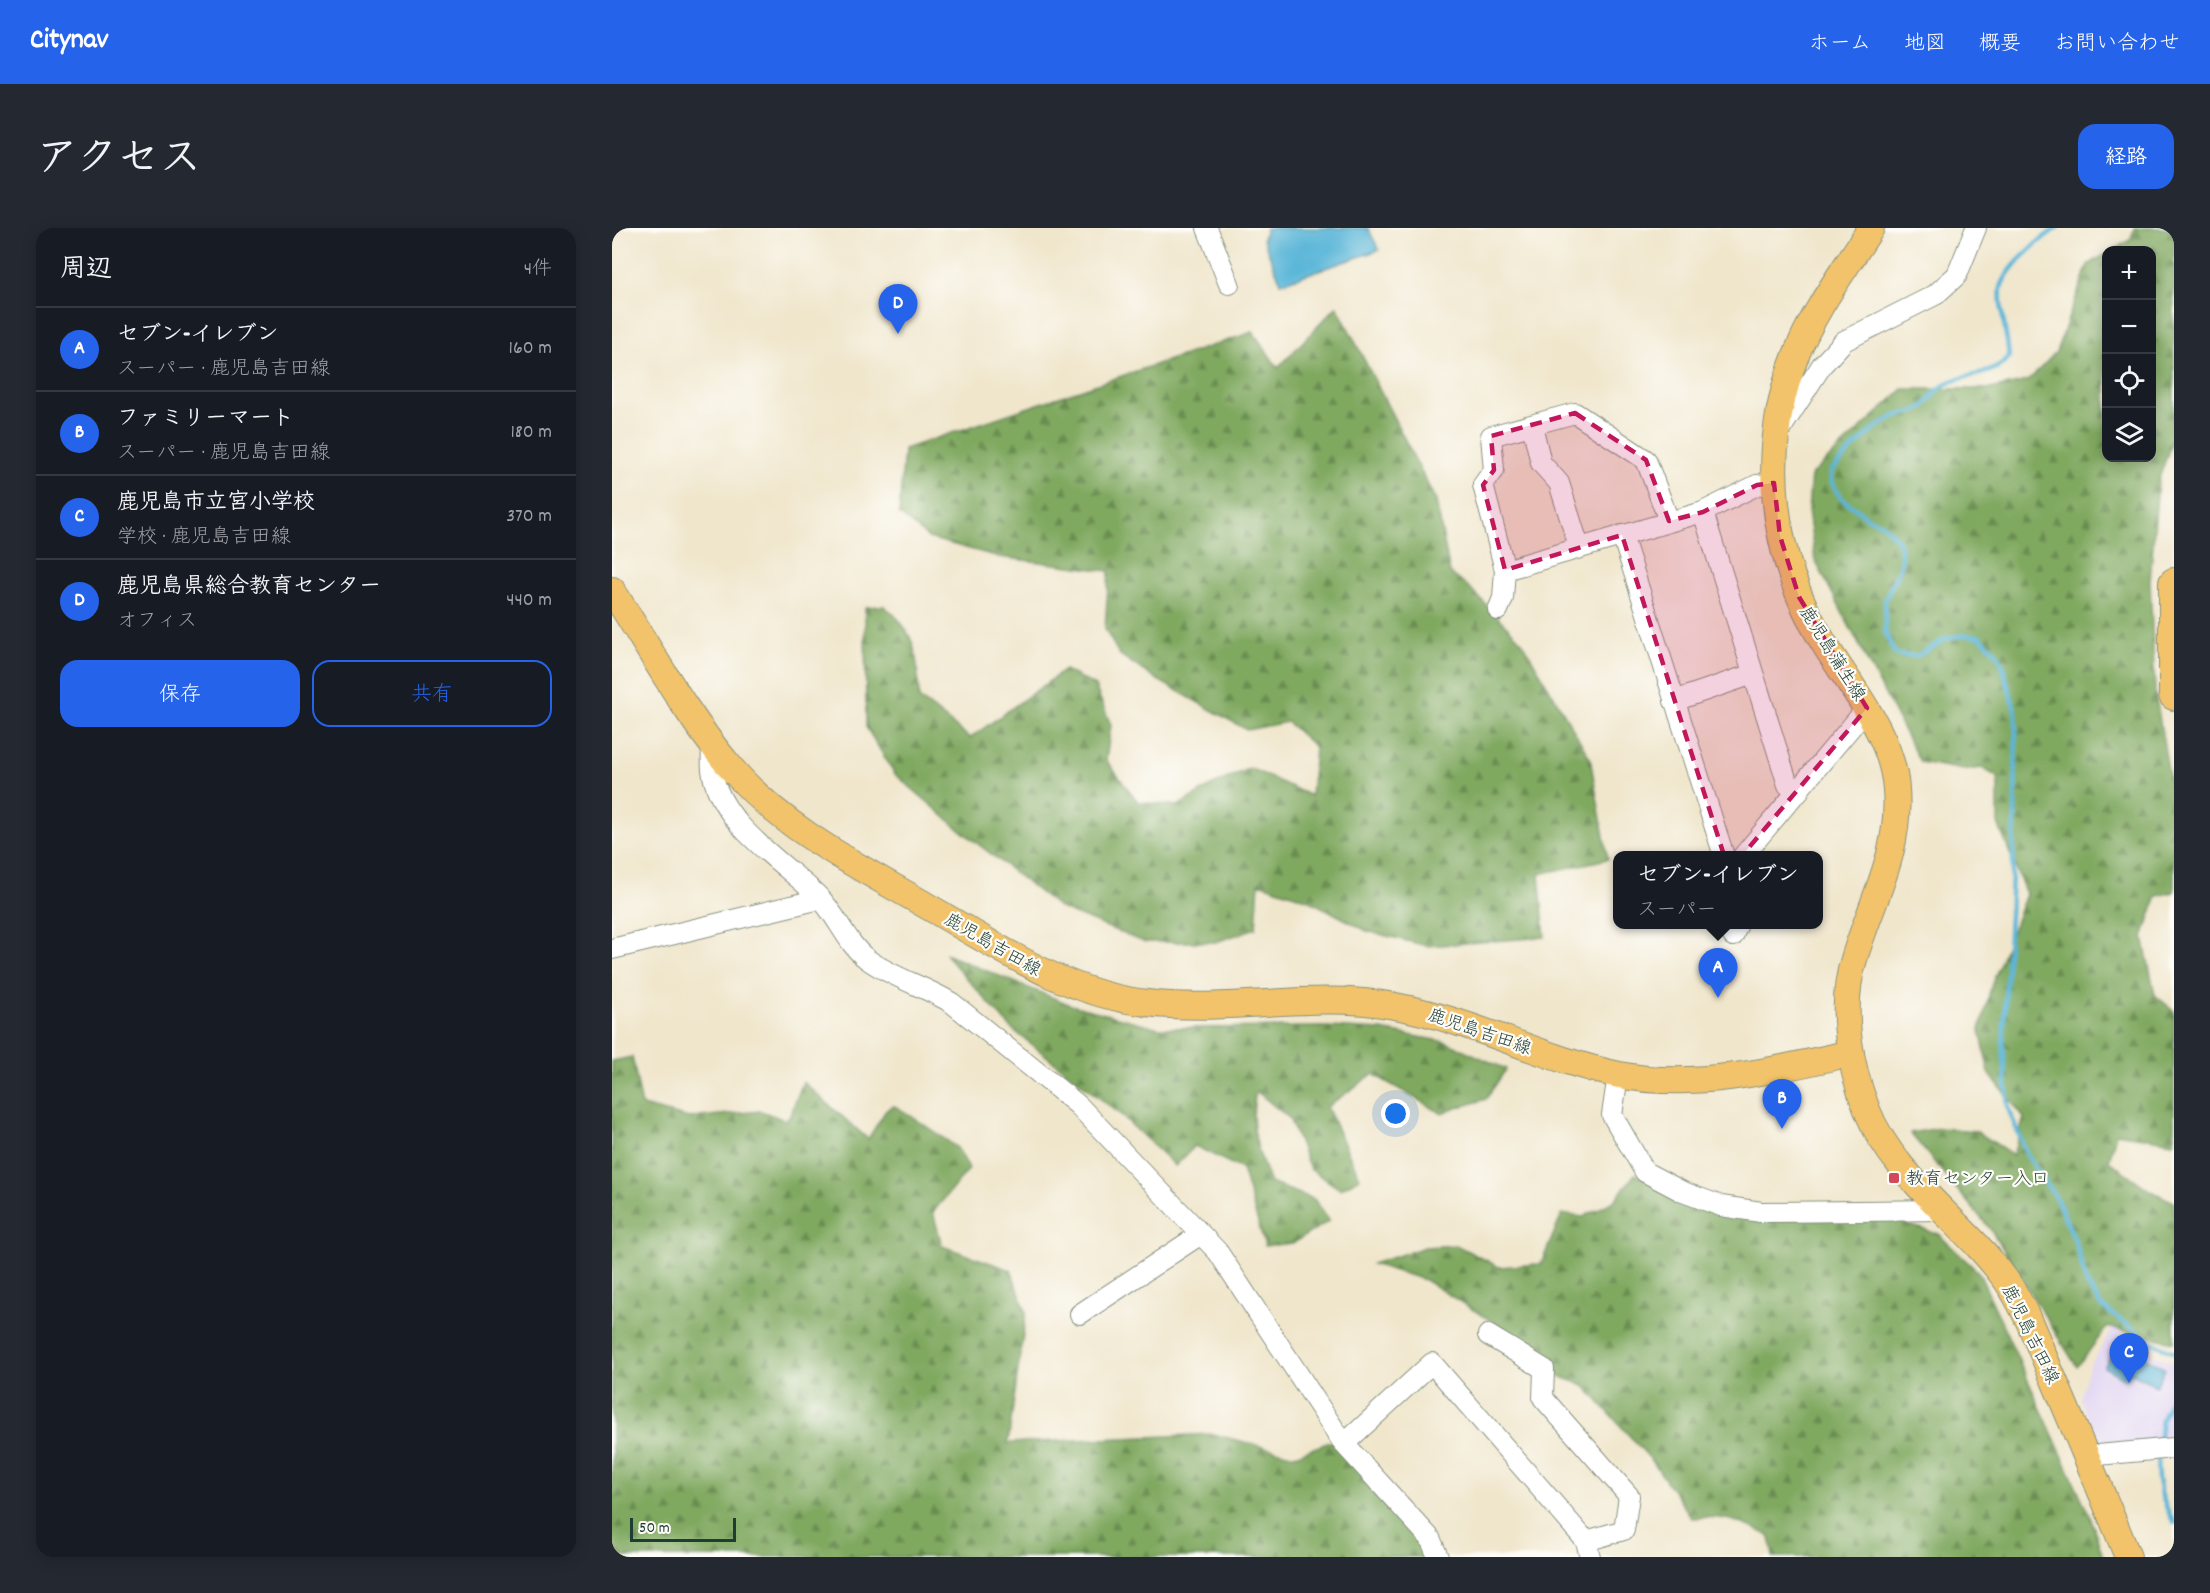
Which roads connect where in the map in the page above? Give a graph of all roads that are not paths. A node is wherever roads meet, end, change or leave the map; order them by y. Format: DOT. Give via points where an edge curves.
graph roads {
  1 [pos="1207,228"];
  2 [pos="1870,228"];
  3 [pos="1976,228"];
  4 [pos="1229,284"];
  5 [pos="1532,425"];
  6 [pos="1777,434"];
  7 [pos="1774,483"];
  8 [pos="1703,512"];
  9 [pos="1669,521"];
  10 [pos="1622,535"];
  11 [pos="1579,547"];
  12 [pos="1505,570"];
  13 [pos="2174,584"];
  14 [pos="612,590"];
  15 [pos="1498,610"];
  16 [pos="1754,674"];
  17 [pos="2174,695"];
  18 [pos="1674,701"];
  19 [pos="1867,708"];
  20 [pos="712,742"];
  21 [pos="1798,793"];
  22 [pos="1723,851"];
  23 [pos="1747,851"];
  24 [pos="820,898"];
  25 [pos="612,949"];
  26 [pos="1851,1053"];
  27 [pos="1618,1075"];
  28 [pos="1945,1210"];
  29 [pos="1201,1234"];
  30 [pos="1080,1314"];
  31 [pos="1488,1335"];
  32 [pos="1344,1444"];
  33 [pos="2174,1448"];
  34 [pos="2099,1455"];
  35 [pos="1588,1549"];
  36 [pos="1438,1557"];
  37 [pos="2128,1557"];
  1 -- 4 [label="street"];
  2 -- 6 [label="main road, 鹿児島蒲生線" via="1813,321 1796,357"];
  3 -- 6 [label="street" via="1957,275 1935,295 1844,341 1822,365"];
  5 -- 9 [label="street" via="1575,413 1646,460"];
  5 -- 11 [label="street" via="1541,463 1559,483"];
  5 -- 12 [label="street" via="1491,436 1494,470 1484,484"];
  6 -- 7 [label="main road, 鹿児島蒲生線"];
  7 -- 8 [label="street" via="1757,484"];
  7 -- 19 [label="main road, 鹿児島蒲生線" via="1780,536 1799,597 1811,624"];
  8 -- 9 [label="street"];
  8 -- 16 [label="street"];
  9 -- 10 [label="street"];
  10 -- 11 [label="street"];
  10 -- 18 [label="street"];
  11 -- 12 [label="street"];
  12 -- 15 [label="street"];
  13 -- 17 [label="highway"];
  14 -- 20 [label="main road, 鹿児島吉田線"];
  16 -- 18 [label="street"];
  16 -- 21 [label="street" via="1788,785"];
  18 -- 22 [label="street"];
  19 -- 21 [label="street"];
  19 -- 26 [label="main road, 鹿児島蒲生線" via="1889,757 1896,785 1897,819 1894,846 1848,984"];
  20 -- 24 [label="street" via="712,771 725,802 747,833"];
  20 -- 27 [label="main road, 鹿児島吉田線" via="754,792 822,844 1042,972 1082,989 1150,1004 1316,999 1390,1005 1467,1023 1529,1048"];
  21 -- 23 [label="street"];
  24 -- 25 [label="street"];
  24 -- 29 [label="street" via="864,957 889,974 952,1003 1078,1105"];
  26 -- 27 [label="main road, 鹿児島吉田線" via="1700,1079"];
  26 -- 28 [label="main road, 鹿児島吉田線" via="1868,1113 1883,1142 1904,1170"];
  27 -- 28 [label="street" via="1612,1115 1645,1172 1683,1192 1721,1206 1761,1212"];
  28 -- 34 [label="main road, 鹿児島吉田線" via="2008,1283"];
  29 -- 30 [label="street"];
  29 -- 32 [label="street" via="1218,1252"];
  31 -- 35 [label="street" via="1544,1369 1543,1398 1629,1496 1624,1530"];
  32 -- 35 [label="street" via="1432,1363"];
  32 -- 36 [label="street" via="1430,1538"];
  33 -- 34 [label="street"];
  34 -- 37 [label="main road, 鹿児島吉田線"];
}
